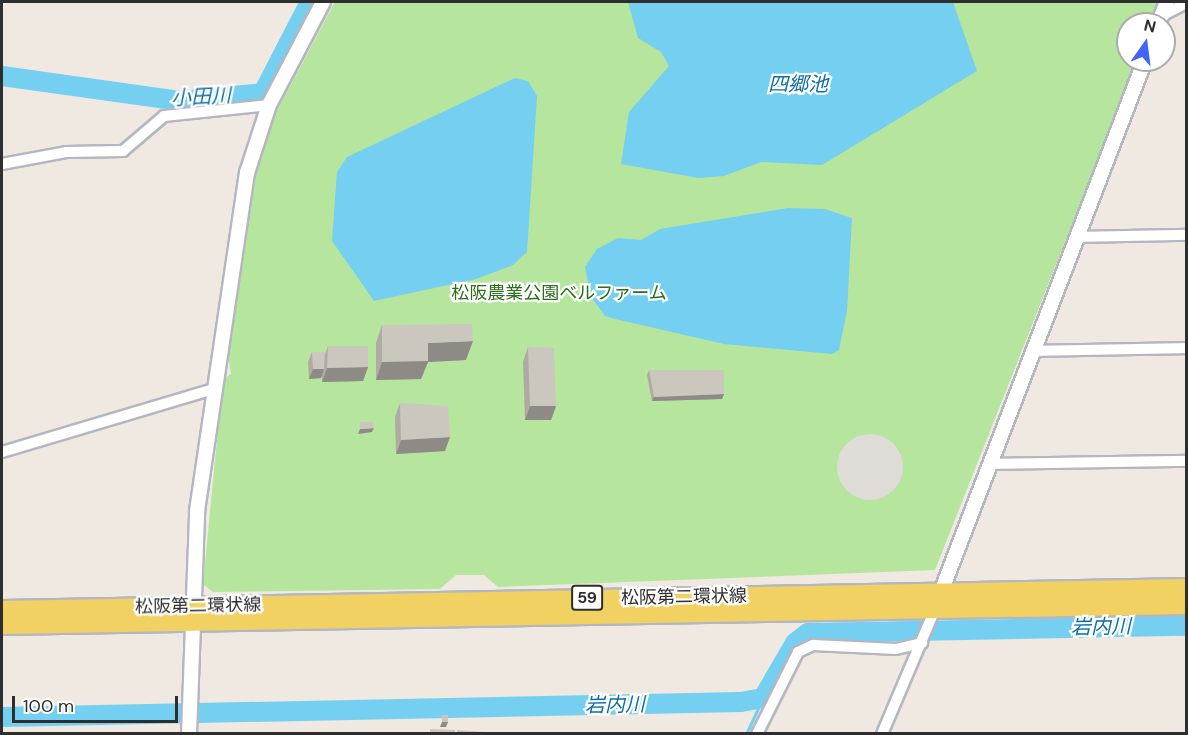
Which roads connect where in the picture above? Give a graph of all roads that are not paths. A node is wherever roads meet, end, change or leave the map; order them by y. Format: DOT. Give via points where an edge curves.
graph roads {
  1 [pos="323,2"];
  2 [pos="1186,3"];
  3 [pos="1172,12"];
  4 [pos="1140,72"];
  5 [pos="269,105"];
  6 [pos="2,164"];
  7 [pos="1186,235"];
  8 [pos="1078,237"];
  9 [pos="1186,348"];
  10 [pos="1034,351"];
  11 [pos="214,389"];
  12 [pos="2,452"];
  13 [pos="1186,461"];
  14 [pos="991,464"];
  15 [pos="941,592"];
  16 [pos="1179,596"];
  17 [pos="2,610"];
  18 [pos="190,614"];
  19 [pos="932,615"];
  20 [pos="2,625"];
  21 [pos="922,643"];
  22 [pos="189,728"];
  23 [pos="757,734"];
  24 [pos="882,734"];
  1 -- 5 [label="street"];
  2 -- 3 [label="street"];
  4 -- 8 [label="street"];
  5 -- 6 [label="street" via="164,116 123,151 66,152"];
  5 -- 11 [label="street" via="247,173"];
  7 -- 8 [label="street"];
  8 -- 10 [label="street"];
  9 -- 10 [label="street"];
  10 -- 14 [label="street"];
  11 -- 12 [label="street"];
  11 -- 18 [label="street"];
  13 -- 14 [label="street"];
  14 -- 15 [label="street"];
  15 -- 16 [label="main road, 松阪第二環状線 / 59"];
  15 -- 18 [label="main road, 松阪第二環状線 / 59"];
  15 -- 19 [label="street"];
  16 -- 19 [label="main road, 松阪第二環状線 / 59"];
  17 -- 18 [label="main road, 松阪第二環状線 / 59"];
  18 -- 19 [label="main road, 松阪第二環状線 / 59"];
  18 -- 20 [label="main road, 松阪第二環状線 / 59"];
  18 -- 22 [label="street"];
  19 -- 21 [label="street"];
  21 -- 23 [label="street" via="896,649 813,645 798,652"];
  21 -- 24 [label="street"];
}
